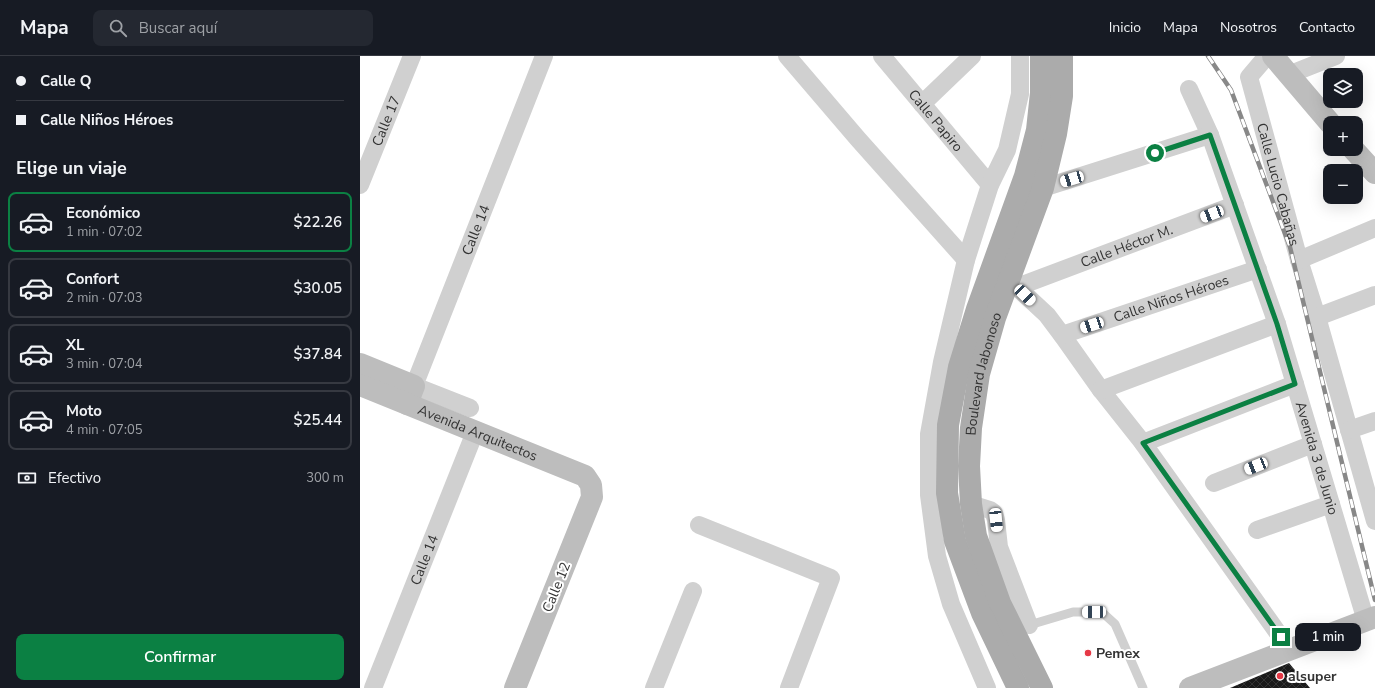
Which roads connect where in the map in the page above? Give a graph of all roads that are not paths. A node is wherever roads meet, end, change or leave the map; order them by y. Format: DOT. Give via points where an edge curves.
graph roads {
  1 [pos="412,56"];
  2 [pos="544,56"];
  3 [pos="787,56"];
  4 [pos="882,56"];
  5 [pos="972,56"];
  6 [pos="1020,56"];
  7 [pos="1041,56"];
  8 [pos="1062,56"];
  9 [pos="1336,56"];
  10 [pos="1276,60"];
  11 [pos="1189,89"];
  12 [pos="922,104"];
  13 [pos="1324,116"];
  14 [pos="1210,135"];
  15 [pos="1359,156"];
  16 [pos="1375,173"];
  17 [pos="360,185"];
  18 [pos="990,185"];
  19 [pos="1043,188"];
  20 [pos="1235,205"];
  21 [pos="1375,228"];
  22 [pos="966,260"];
  23 [pos="1299,260"];
  24 [pos="1258,269"];
  25 [pos="1013,284"];
  26 [pos="1375,294"];
  27 [pos="1317,317"];
  28 [pos="1277,324"];
  29 [pos="1062,335"];
  30 [pos="360,364"];
  31 [pos="1295,384"];
  32 [pos="360,385"];
  33 [pos="1101,390"];
  34 [pos="411,395"];
  35 [pos="470,408"];
  36 [pos="1375,421"];
  37 [pos="1349,430"];
  38 [pos="475,432"];
  39 [pos="1143,443"];
  40 [pos="1313,444"];
  41 [pos="1214,483"];
  42 [pos="591,485"];
  43 [pos="1331,504"];
  44 [pos="1375,521"];
  45 [pos="699,525"];
  46 [pos="1257,530"];
  47 [pos="693,591"];
  48 [pos="1370,619"];
  49 [pos="1021,628"];
  50 [pos="1290,650"];
  51 [pos="372,688"];
  52 [pos="515,688"];
  53 [pos="654,688"];
  54 [pos="789,688"];
  55 [pos="987,688"];
  56 [pos="1018,688"];
  57 [pos="1042,688"];
  58 [pos="1143,688"];
  59 [pos="1190,688"];
  1 -- 17 [label="street, Calle 17"];
  2 -- 34 [label="street, Calle 14"];
  3 -- 22 [label="street"];
  4 -- 12 [label="street, Calle Papiro"];
  5 -- 12 [label="street"];
  6 -- 18 [label="street" via="1020,94 1007,150"];
  7 -- 56 [label="main road, Boulevard Jabonoso" via="1037,130 1023,182 958,367 948,425 947,492 955,541 982,613"];
  8 -- 19 [label="main road, Boulevard Jabonoso" via="1062,96"];
  9 -- 10 [label="street"];
  10 -- 13 [label="street"];
  10 -- 23 [label="street, Calle Lucio Cabañas" via="1249,77"];
  11 -- 14 [label="street, Avenida 3 de Junio"];
  12 -- 18 [label="street, Calle Papiro"];
  14 -- 19 [label="street"];
  14 -- 20 [label="street, Avenida 3 de Junio"];
  15 -- 16 [label="street"];
  18 -- 22 [label="street"];
  19 -- 25 [label="main road, Boulevard Jabonoso"];
  20 -- 24 [label="street, Avenida 3 de Junio"];
  20 -- 25 [label="street, Calle Héctor M."];
  21 -- 23 [label="street"];
  22 -- 55 [label="street" via="942,362 929,434 929,495 937,556 951,604"];
  23 -- 27 [label="street, Calle Lucio Cabañas"];
  24 -- 28 [label="street, Avenida 3 de Junio"];
  24 -- 29 [label="street, Calle Niños Héroes"];
  25 -- 29 [label="street" via="1047,315"];
  25 -- 49 [label="main road, Boulevard Jabonoso" via="995,318 978,381 971,428 969,466 976,536 1000,603"];
  26 -- 27 [label="street"];
  27 -- 37 [label="street, Calle Lucio Cabañas"];
  28 -- 31 [label="street, Avenida 3 de Junio"];
  28 -- 33 [label="street"];
  29 -- 33 [label="street"];
  30 -- 34 [label="street, Avenida Arquitectos"];
  31 -- 39 [label="street"];
  31 -- 40 [label="street, Avenida 3 de Junio"];
  32 -- 34 [label="street, Avenida Arquitectos"];
  33 -- 39 [label="street"];
  34 -- 35 [label="street, Avenida Arquitectos"];
  34 -- 38 [label="street, Avenida Arquitectos"];
  36 -- 37 [label="street"];
  37 -- 44 [label="street, Calle Lucio Cabañas"];
  38 -- 42 [label="street, Avenida Arquitectos" via="585,476"];
  38 -- 51 [label="street, Calle 14"];
  39 -- 50 [label="street"];
  40 -- 41 [label="street"];
  40 -- 43 [label="street, Avenida 3 de Junio"];
  42 -- 52 [label="street, Calle 12" via="592,497"];
  43 -- 46 [label="street"];
  43 -- 48 [label="street, Avenida 3 de Junio"];
  45 -- 54 [label="street" via="831,578"];
  47 -- 53 [label="street"];
  48 -- 50 [label="street"];
  49 -- 57 [label="main road, Boulevard Jabonoso"];
  49 -- 58 [label="lane" via="1073,612 1104,614 1115,624"];
  50 -- 59 [label="street"];
}
